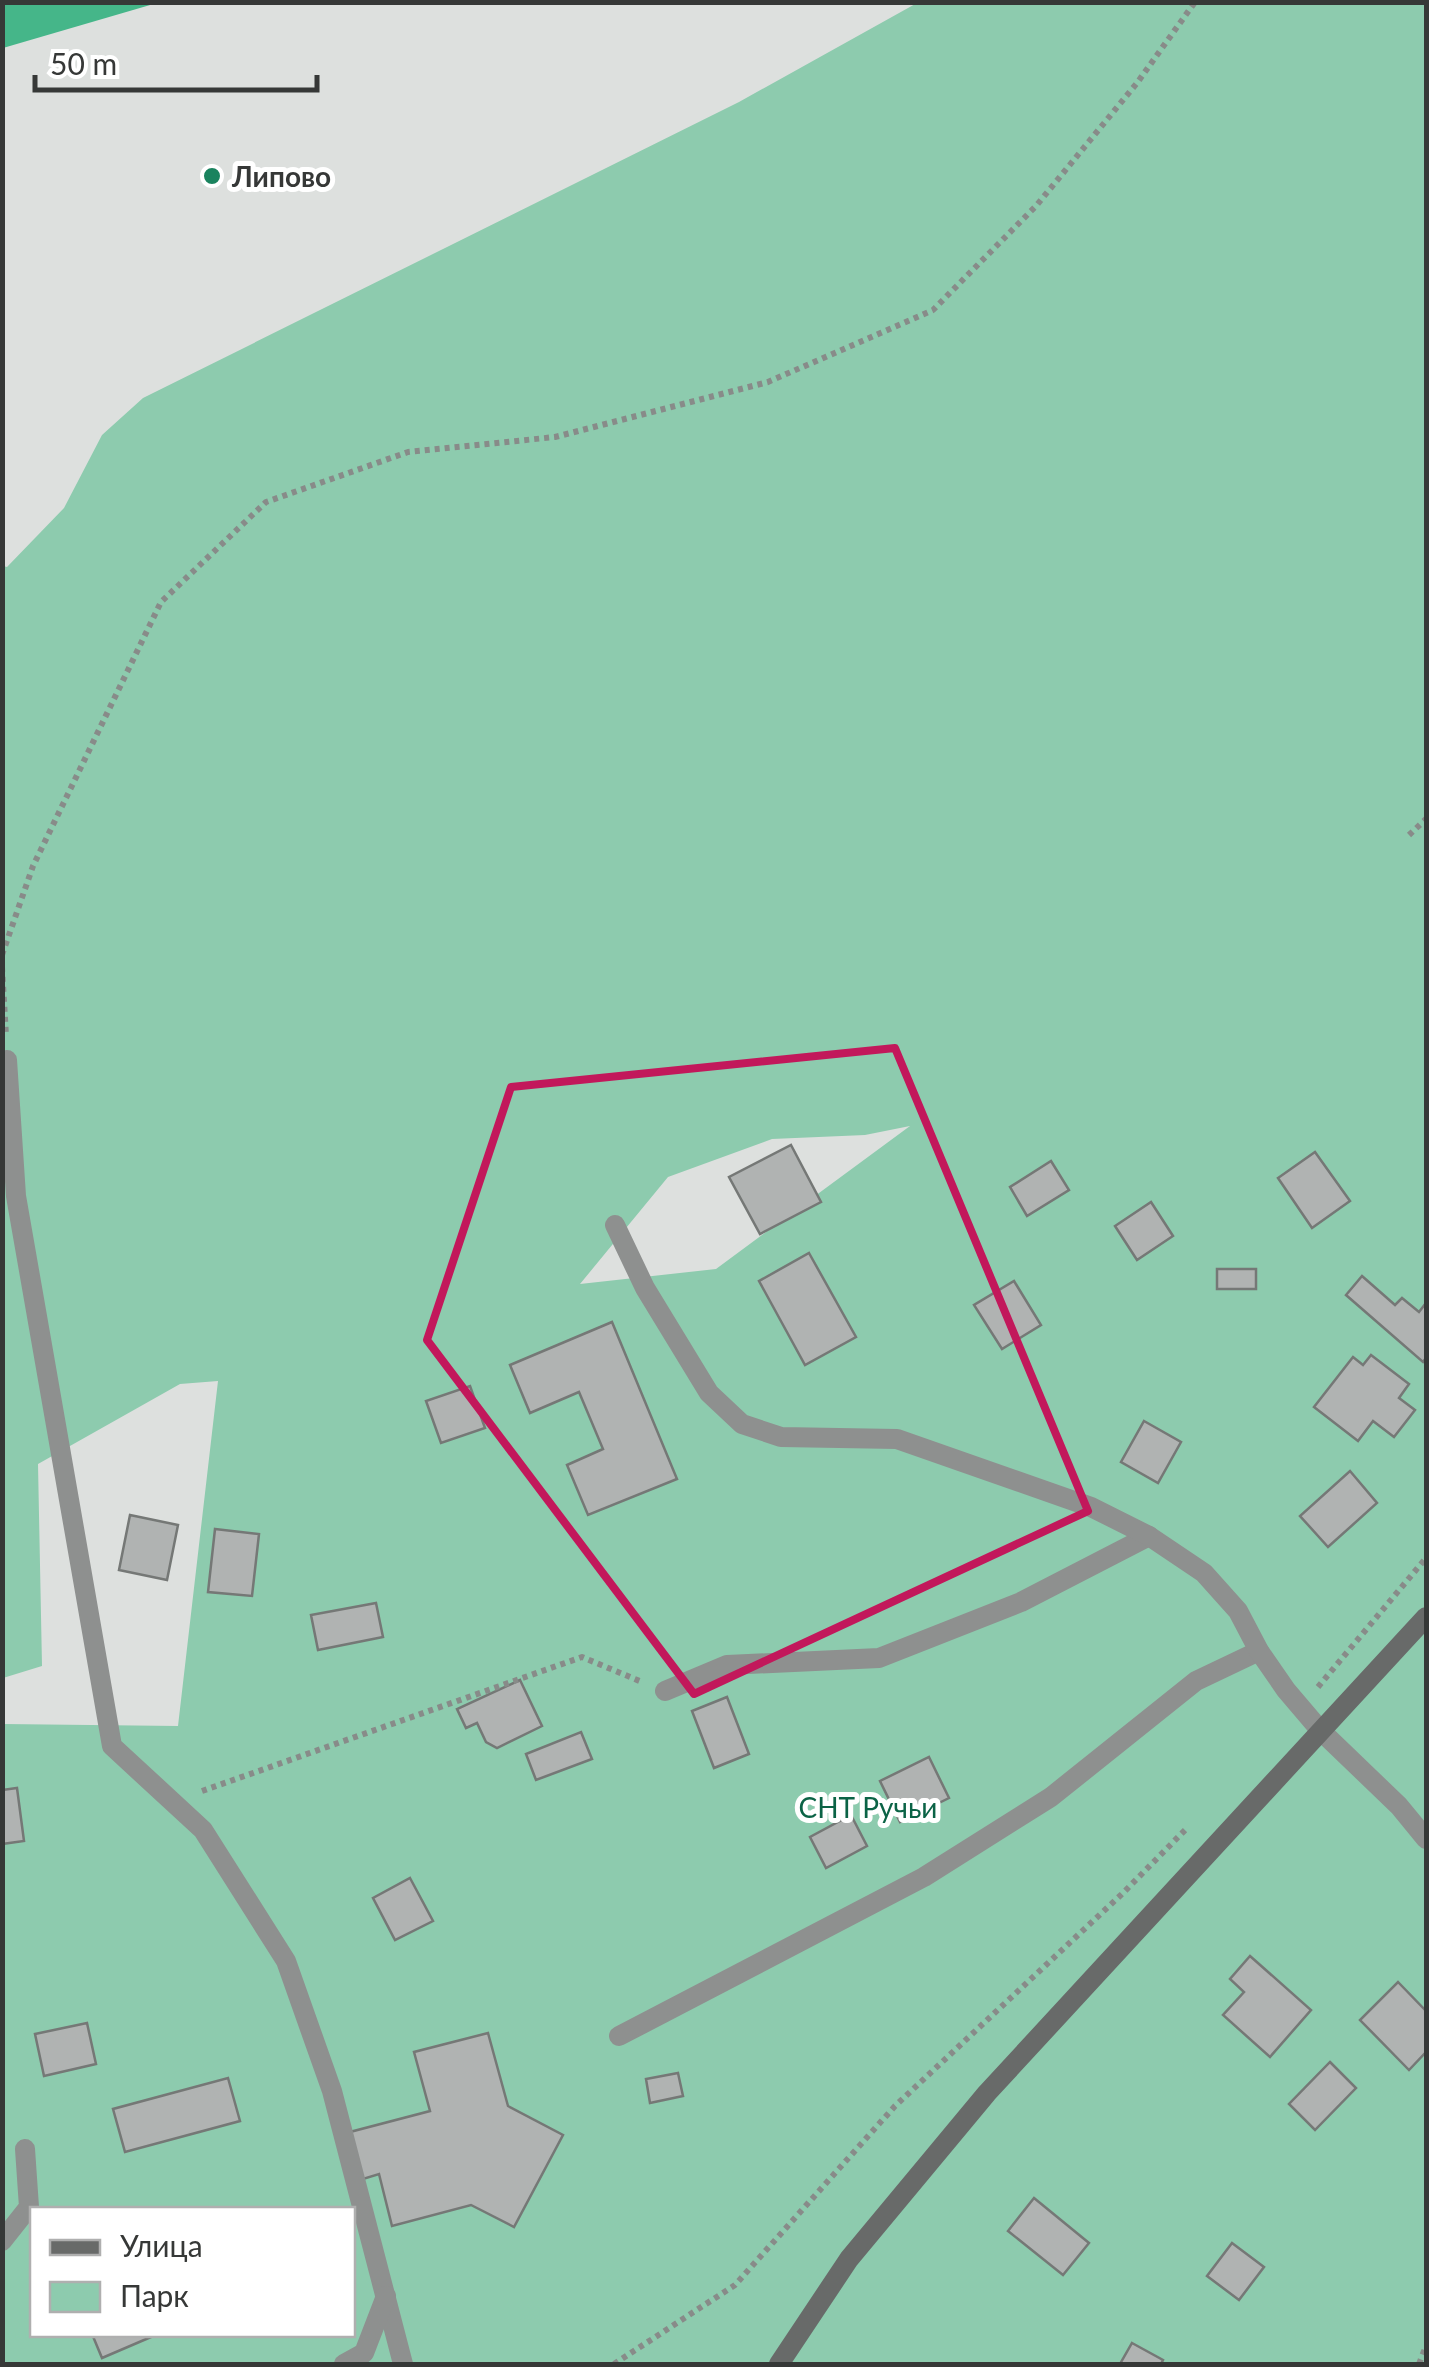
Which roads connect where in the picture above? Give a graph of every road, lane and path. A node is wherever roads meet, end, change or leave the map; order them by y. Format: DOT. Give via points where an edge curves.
graph roads {
  1 [pos="1195,2"];
  2 [pos="1426,820"];
  3 [pos="1409,835"];
  4 [pos="2,955"];
  5 [pos="2,967"];
  6 [pos="7,1060"];
  7 [pos="614,1225"];
  8 [pos="1149,1536"];
  9 [pos="1426,1558"];
  10 [pos="1426,1618"];
  11 [pos="1259,1650"];
  12 [pos="666,1690"];
  13 [pos="1300,1707"];
  14 [pos="1320,1730"];
  15 [pos="173,1802"];
  16 [pos="1201,1815"];
  17 [pos="1426,1838"];
  18 [pos="620,2036"];
  19 [pos="25,2149"];
  20 [pos="2,2241"];
  21 [pos="387,2294"];
  22 [pos="1426,2346"];
  23 [pos="344,2364"];
  24 [pos="403,2364"];
  25 [pos="614,2364"];
  26 [pos="779,2364"];
  27 [pos="1419,2364"];
  1 -- 4 [label="path" via="1036,206 933,310 768,382 555,438 408,452 266,502 161,602 33,866"];
  2 -- 3 [label="path"];
  5 -- 6 [label="path"];
  6 -- 15 [label="street" via="16,1196 112,1746"];
  7 -- 8 [label="street" via="709,1392 742,1424 781,1437 897,1439 1091,1508"];
  8 -- 11 [label="street" via="1204,1573 1238,1611"];
  8 -- 12 [label="street" via="1021,1602 879,1658 727,1665"];
  9 -- 13 [label="path"];
  10 -- 14 [label="main road"];
  11 -- 13 [label="street"];
  11 -- 18 [label="street" via="1196,1681 1051,1797 924,1876"];
  12 -- 15 [label="path" via="582,1657"];
  13 -- 14 [label="street"];
  14 -- 17 [label="street"];
  14 -- 26 [label="main road" via="915,2176"];
  15 -- 21 [label="street" via="204,1830 286,1961 332,2091"];
  16 -- 25 [label="path" via="895,2106 735,2285"];
  19 -- 20 [label="street" via="29,2207"];
  21 -- 23 [label="street" via="364,2353"];
  21 -- 24 [label="street"];
  22 -- 27 [label="path"];
}
